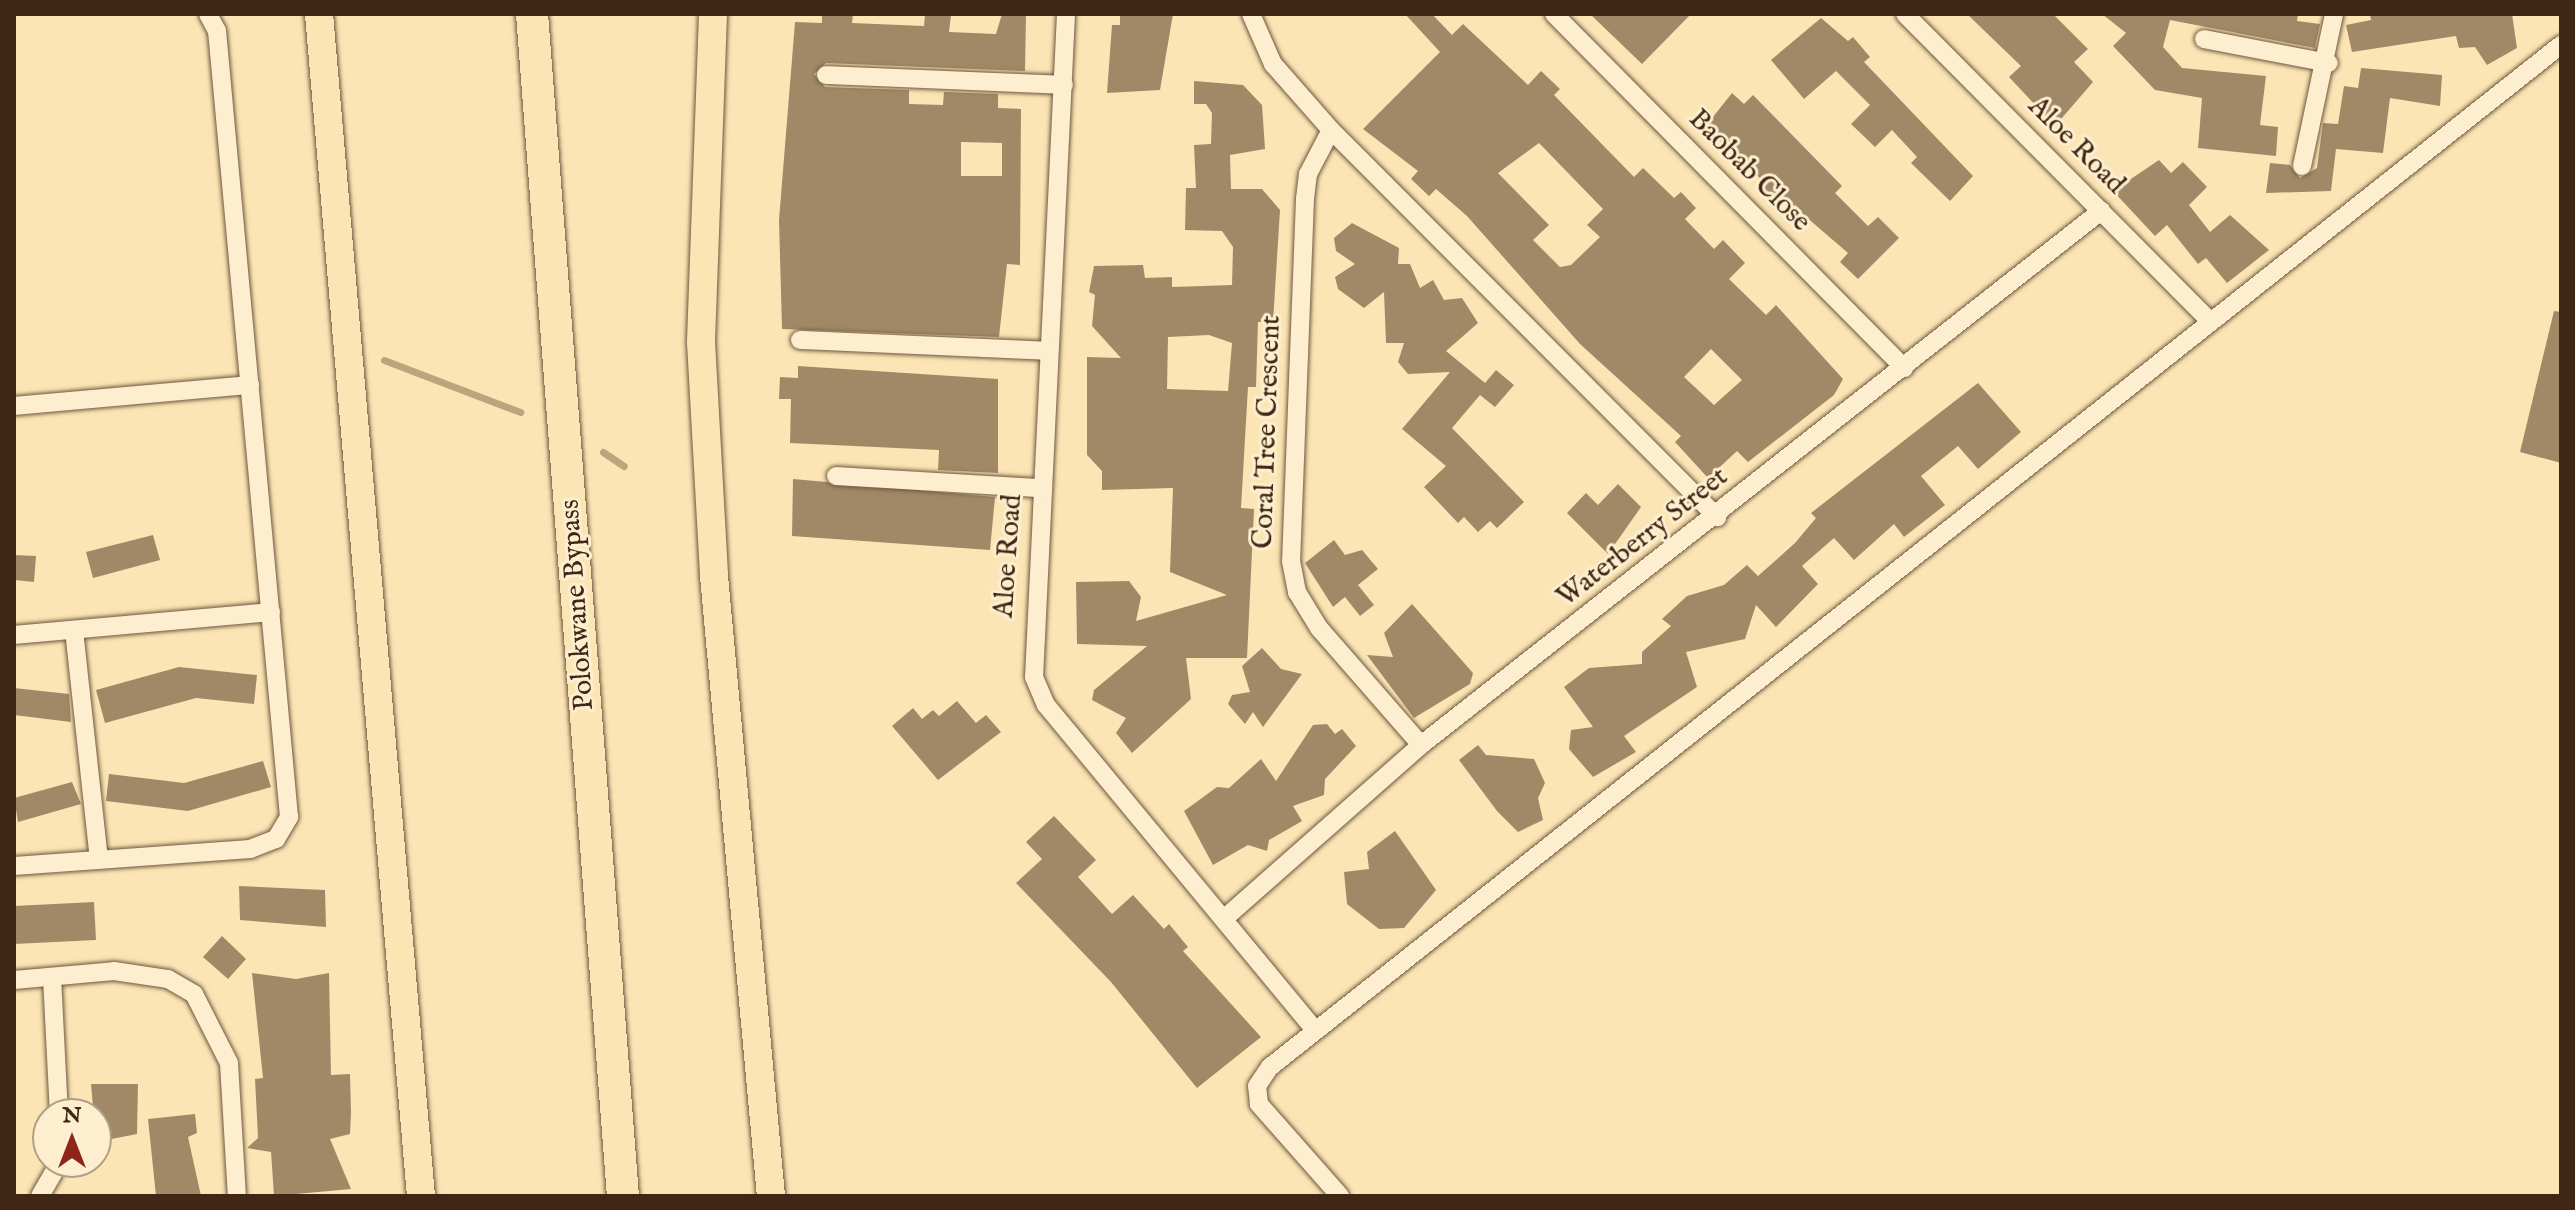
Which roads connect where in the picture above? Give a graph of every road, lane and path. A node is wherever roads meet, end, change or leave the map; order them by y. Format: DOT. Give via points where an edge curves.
graph roads {
  1 [pos="208,14"];
  2 [pos="319,14"];
  3 [pos="532,14"];
  4 [pos="713,14"];
  5 [pos="1066,14"];
  6 [pos="1251,14"];
  7 [pos="1554,14"];
  8 [pos="1905,14"];
  9 [pos="2334,14"];
  10 [pos="2204,39"];
  11 [pos="2561,45"];
  12 [pos="2329,63"];
  13 [pos="826,75"];
  14 [pos="1064,85"];
  15 [pos="1331,130"];
  16 [pos="2302,166"];
  17 [pos="2101,211"];
  18 [pos="2208,319"];
  19 [pos="800,340"];
  20 [pos="1049,351"];
  21 [pos="1904,368"];
  22 [pos="250,385"];
  23 [pos="14,406"];
  24 [pos="836,476"];
  25 [pos="1041,488"];
  26 [pos="1717,517"];
  27 [pos="271,612"];
  28 [pos="74,630"];
  29 [pos="14,635"];
  30 [pos="1421,745"];
  31 [pos="99,860"];
  32 [pos="14,866"];
  33 [pos="1226,917"];
  34 [pos="52,977"];
  35 [pos="14,980"];
  36 [pos="1314,1029"];
  37 [pos="58,1098"];
  38 [pos="51,1178"];
  39 [pos="40,1196"];
  40 [pos="237,1196"];
  41 [pos="421,1196"];
  42 [pos="623,1196"];
  43 [pos="771,1196"];
  44 [pos="1340,1196"];
  1 -- 22 [label="street" via="217,31"];
  2 -- 41 [label="main road"];
  3 -- 42 [label="highway, Polokwane Bypass"];
  4 -- 43 [label="main road" via="701,342 714,576"];
  5 -- 14 [label="street, Aloe Road"];
  6 -- 15 [label="street" via="1273,64"];
  7 -- 21 [label="street, Baobab Close"];
  8 -- 17 [label="street, Aloe Road"];
  9 -- 12 [label="street"];
  10 -- 12 [label="street"];
  11 -- 18 [label="street"];
  12 -- 16 [label="street"];
  13 -- 14 [label="street"];
  14 -- 20 [label="street, Aloe Road"];
  15 -- 26 [label="street"];
  15 -- 30 [label="street, Coral Tree Crescent" via="1308,174 1305,199 1291,561 1297,592 1319,628"];
  17 -- 18 [label="street, Aloe Road"];
  17 -- 21 [label="street, Waterberry Street"];
  18 -- 36 [label="street"];
  19 -- 20 [label="street"];
  20 -- 25 [label="street, Aloe Road"];
  21 -- 26 [label="street, Waterberry Street"];
  22 -- 23 [label="street"];
  22 -- 27 [label="street"];
  24 -- 25 [label="street"];
  25 -- 33 [label="street, Aloe Road" via="1034,677 1046,705"];
  26 -- 30 [label="street, Waterberry Street"];
  27 -- 28 [label="street"];
  27 -- 31 [label="street" via="284,831 250,849"];
  28 -- 29 [label="street"];
  28 -- 31 [label="street"];
  30 -- 33 [label="street, Waterberry Street"];
  31 -- 32 [label="street"];
  33 -- 36 [label="street, Aloe Road"];
  34 -- 35 [label="street"];
  34 -- 37 [label="street"];
  34 -- 40 [label="street" via="114,971 168,979 194,994 229,1063"];
  36 -- 44 [label="street" via="1270,1067 1257,1098"];
  38 -- 39 [label="street"];
}
